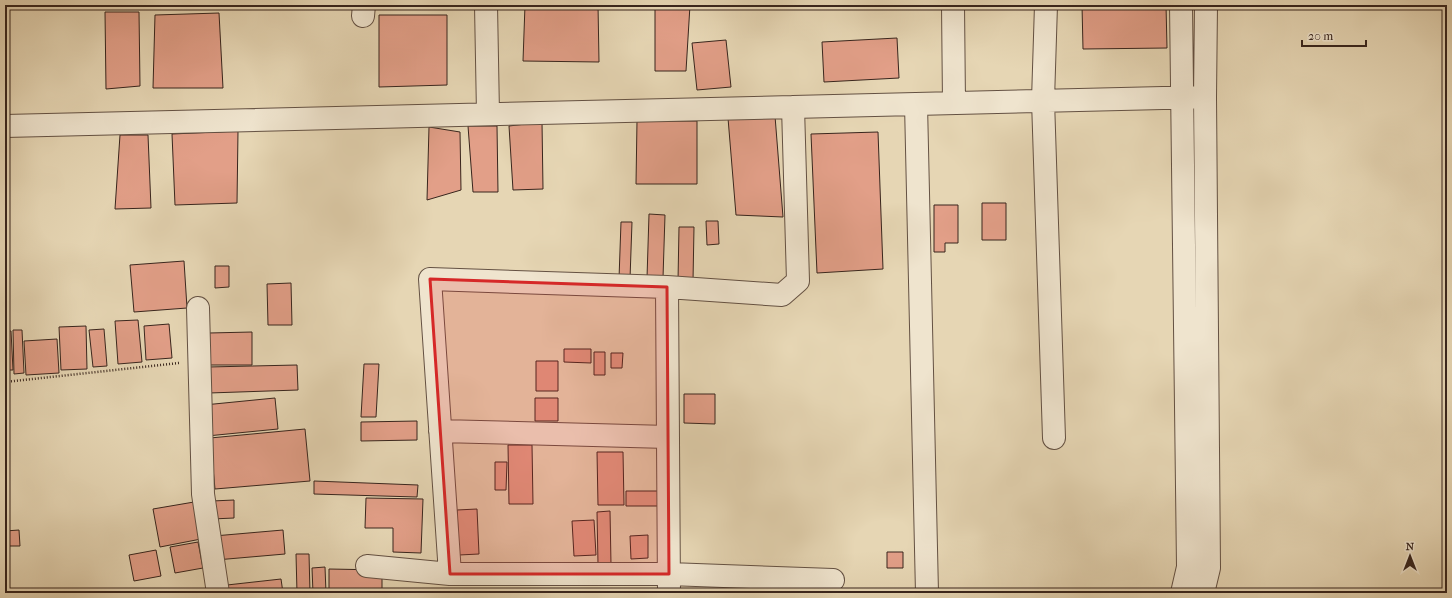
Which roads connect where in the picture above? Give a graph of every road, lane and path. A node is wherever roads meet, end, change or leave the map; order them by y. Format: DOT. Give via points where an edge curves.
graph roads {
  1 [pos="486,5"];
  2 [pos="953,5"];
  3 [pos="1046,5"];
  4 [pos="1181,5"];
  5 [pos="1206,5"];
  6 [pos="1181,97"];
  7 [pos="1205,97"];
  8 [pos="1043,100"];
  9 [pos="954,103"];
  10 [pos="916,104"];
  11 [pos="793,107"];
  12 [pos="488,114"];
  13 [pos="5,126"];
  14 [pos="667,287"];
  15 [pos="198,308"];
  16 [pos="199,360"];
  17 [pos="5,382"];
  18 [pos="440,431"];
  19 [pos="668,437"];
  20 [pos="1054,438"];
  21 [pos="367,566"];
  22 [pos="450,574"];
  23 [pos="833,580"];
  24 [pos="669,584"];
  25 [pos="218,593"];
  26 [pos="927,593"];
  27 [pos="1182,593"];
  28 [pos="1203,593"];
  1 -- 12 [label="street"];
  2 -- 9 [label="street"];
  3 -- 8 [label="street"];
  4 -- 6 [label="street"];
  5 -- 7 [label="street"];
  6 -- 7 [label="street"];
  6 -- 8 [label="street"];
  6 -- 27 [label="street" via="1188,567"];
  7 -- 28 [label="street" via="1209,568"];
  8 -- 9 [label="street"];
  8 -- 20 [label="street"];
  9 -- 10 [label="street"];
  10 -- 11 [label="street"];
  10 -- 26 [label="street"];
  11 -- 12 [label="street"];
  11 -- 14 [label="street" via="798,281 782,295"];
  12 -- 13 [label="street"];
  14 -- 18 [label="street" via="430,279"];
  14 -- 19 [label="street"];
  15 -- 16 [label="street"];
  16 -- 17 [label="path"];
  16 -- 25 [label="street" via="203,494"];
  18 -- 19 [label="street"];
  18 -- 22 [label="street"];
  19 -- 24 [label="street"];
  21 -- 22 [label="street"];
  22 -- 24 [label="street"];
  23 -- 24 [label="street"];
}
